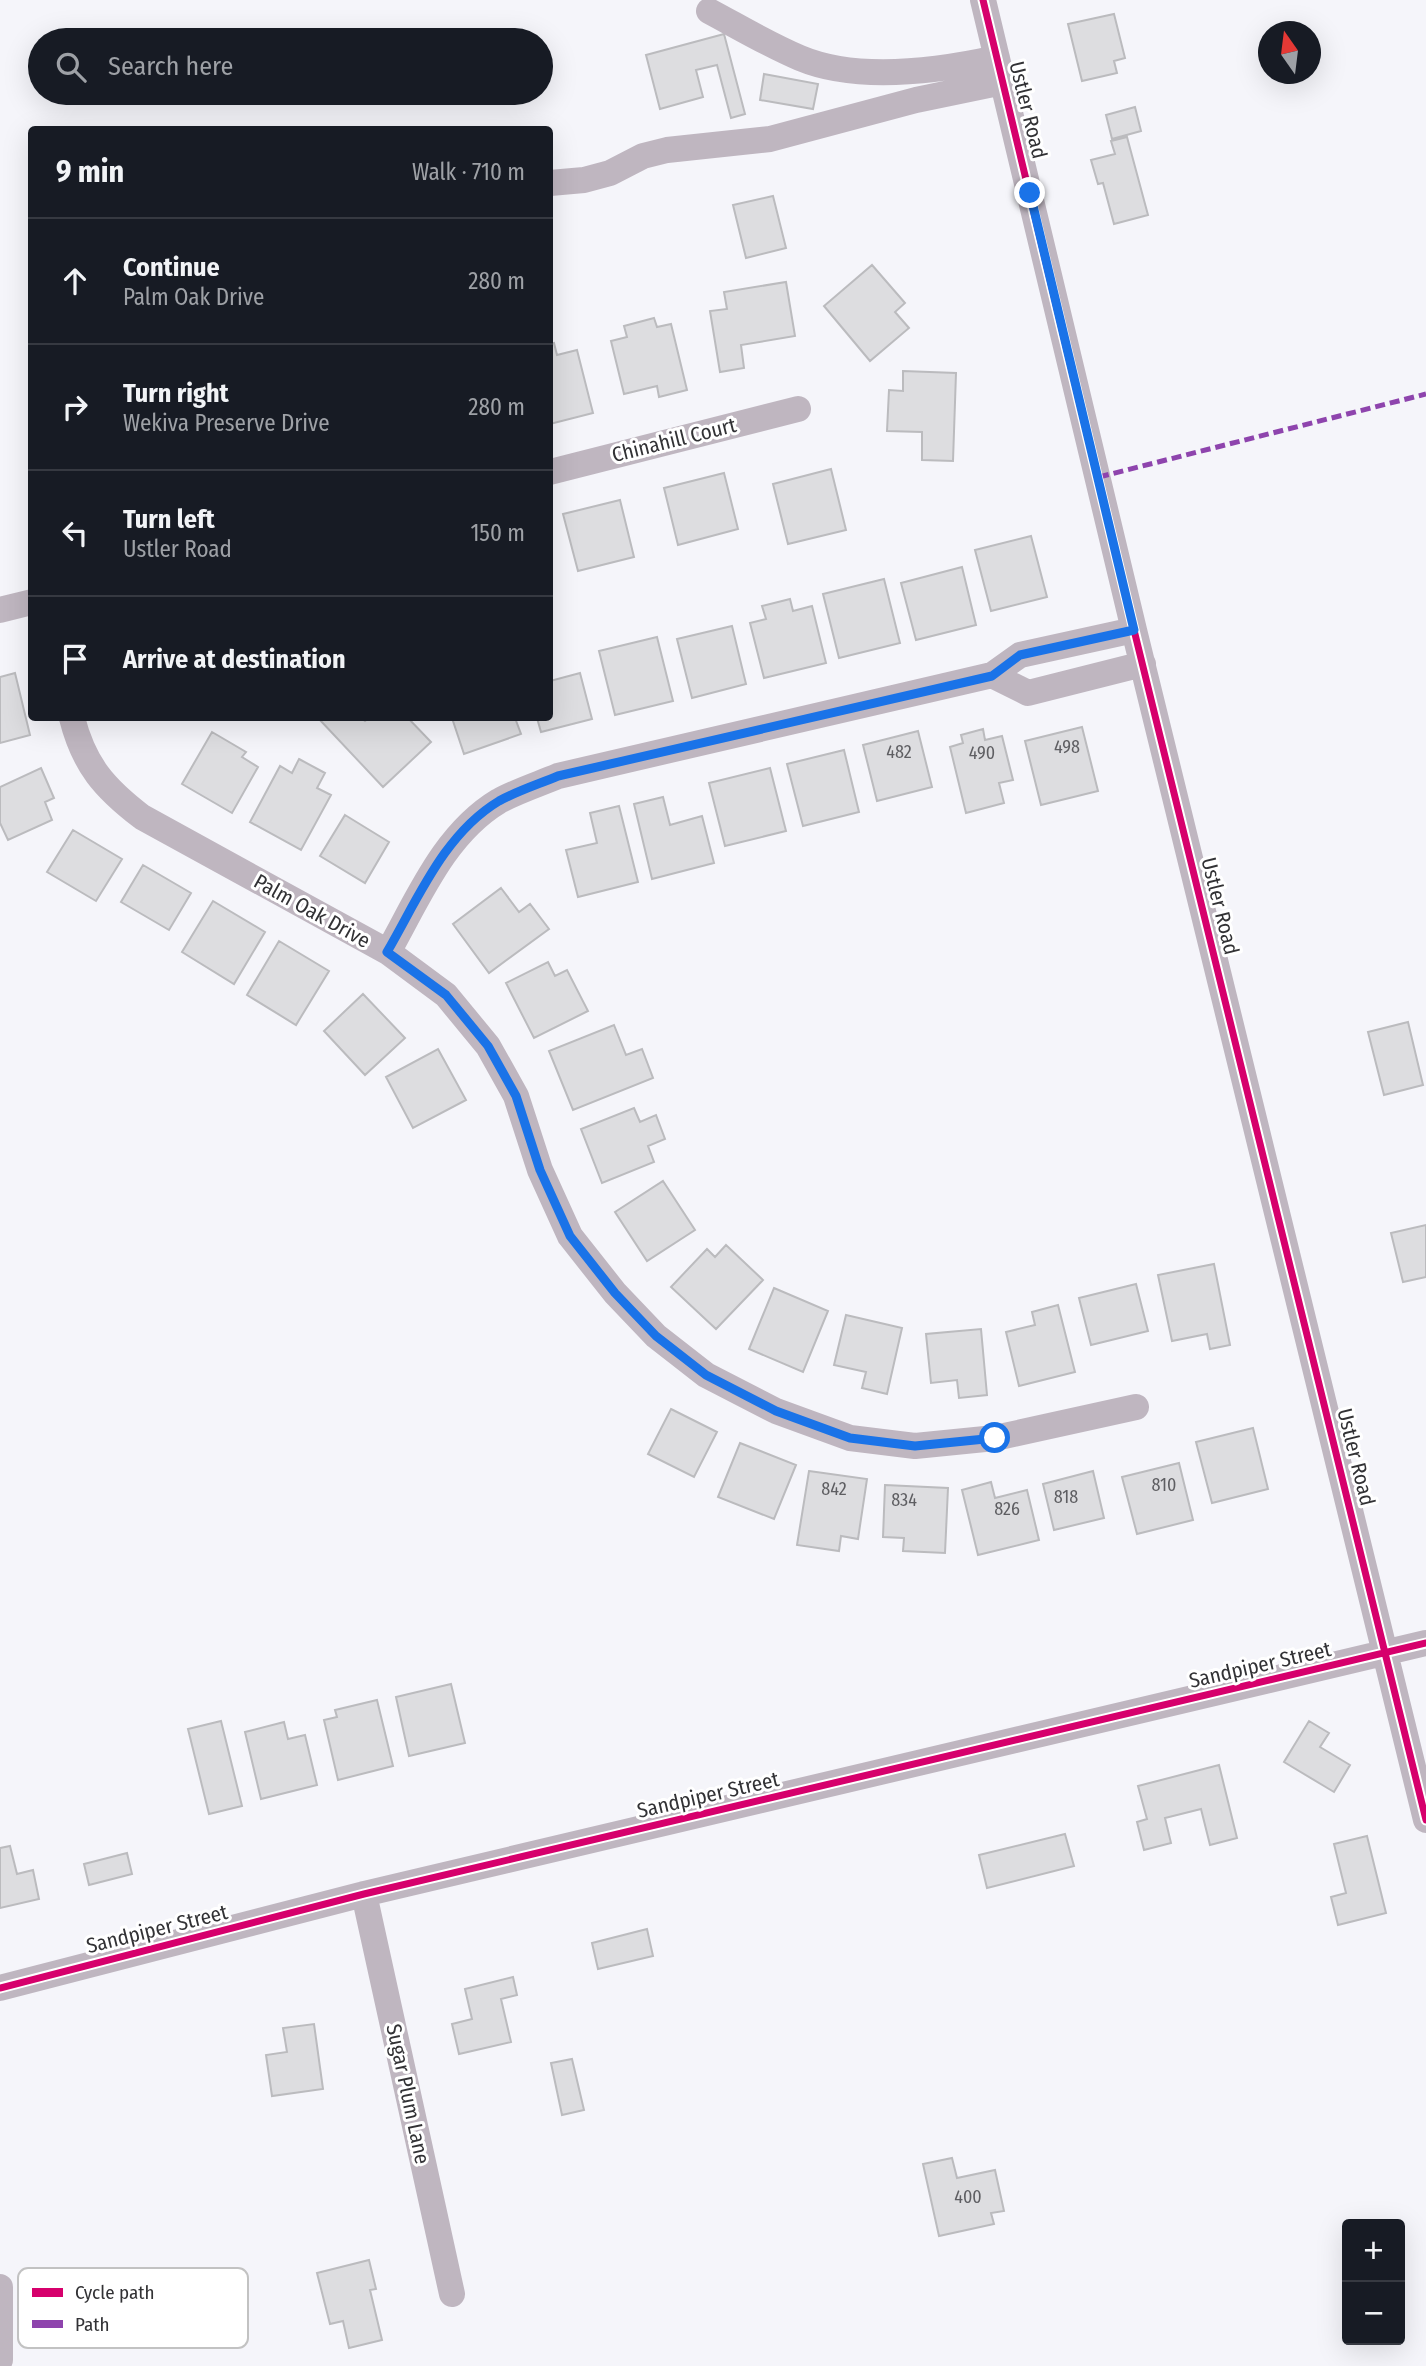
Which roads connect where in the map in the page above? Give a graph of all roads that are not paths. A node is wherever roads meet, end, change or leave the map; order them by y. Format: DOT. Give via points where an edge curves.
graph roads {
  1 [pos="983,0"];
  2 [pos="709,11"];
  3 [pos="1000,70"];
  4 [pos="553,183"];
  5 [pos="798,409"];
  6 [pos="553,471"];
  7 [pos="28,603"];
  8 [pos="0,610"];
  9 [pos="1134,630"];
  10 [pos="1059,646"];
  11 [pos="1143,664"];
  12 [pos="992,676"];
  13 [pos="1068,683"];
  14 [pos="73,721"];
  15 [pos="387,952"];
  16 [pos="1136,1407"];
  17 [pos="1426,1643"];
  18 [pos="1386,1653"];
  19 [pos="1426,1820"];
  20 [pos="364,1894"];
  21 [pos="0,1988"];
  22 [pos="0,2287"];
  23 [pos="452,2294"];
  24 [pos="0,2360"];
  1 -- 3 [label="street, Ustler Road"];
  2 -- 3 [label="street" via="800,58 828,67 855,71"];
  3 -- 4 [label="street" via="916,100 770,139 667,150 597,177"];
  3 -- 9 [label="street, Ustler Road"];
  5 -- 6 [label="street, Chinahill Court"];
  7 -- 8 [label="street"];
  9 -- 10 [label="street"];
  9 -- 11 [label="street, Ustler Road"];
  10 -- 12 [label="street" via="1020,655"];
  10 -- 13 [label="street"];
  11 -- 13 [label="street"];
  11 -- 18 [label="street, Ustler Road"];
  12 -- 13 [label="street" via="1028,693"];
  12 -- 15 [label="street" via="558,776 499,801 464,827"];
  14 -- 15 [label="street, Palm Oak Drive" via="92,770 114,796 142,817"];
  15 -- 16 [label="street, Palm Oak Drive" via="446,995 488,1046 516,1096 540,1170 570,1236 656,1336 706,1375 776,1411 850,1438 915,1446 995,1438"];
  17 -- 18 [label="street, Sandpiper Street"];
  18 -- 19 [label="street, Ustler Road"];
  18 -- 20 [label="street, Sandpiper Street"];
  20 -- 21 [label="street, Sandpiper Street"];
  20 -- 23 [label="street, Sugar Plum Lane"];
  22 -- 24 [label="street"];
}
